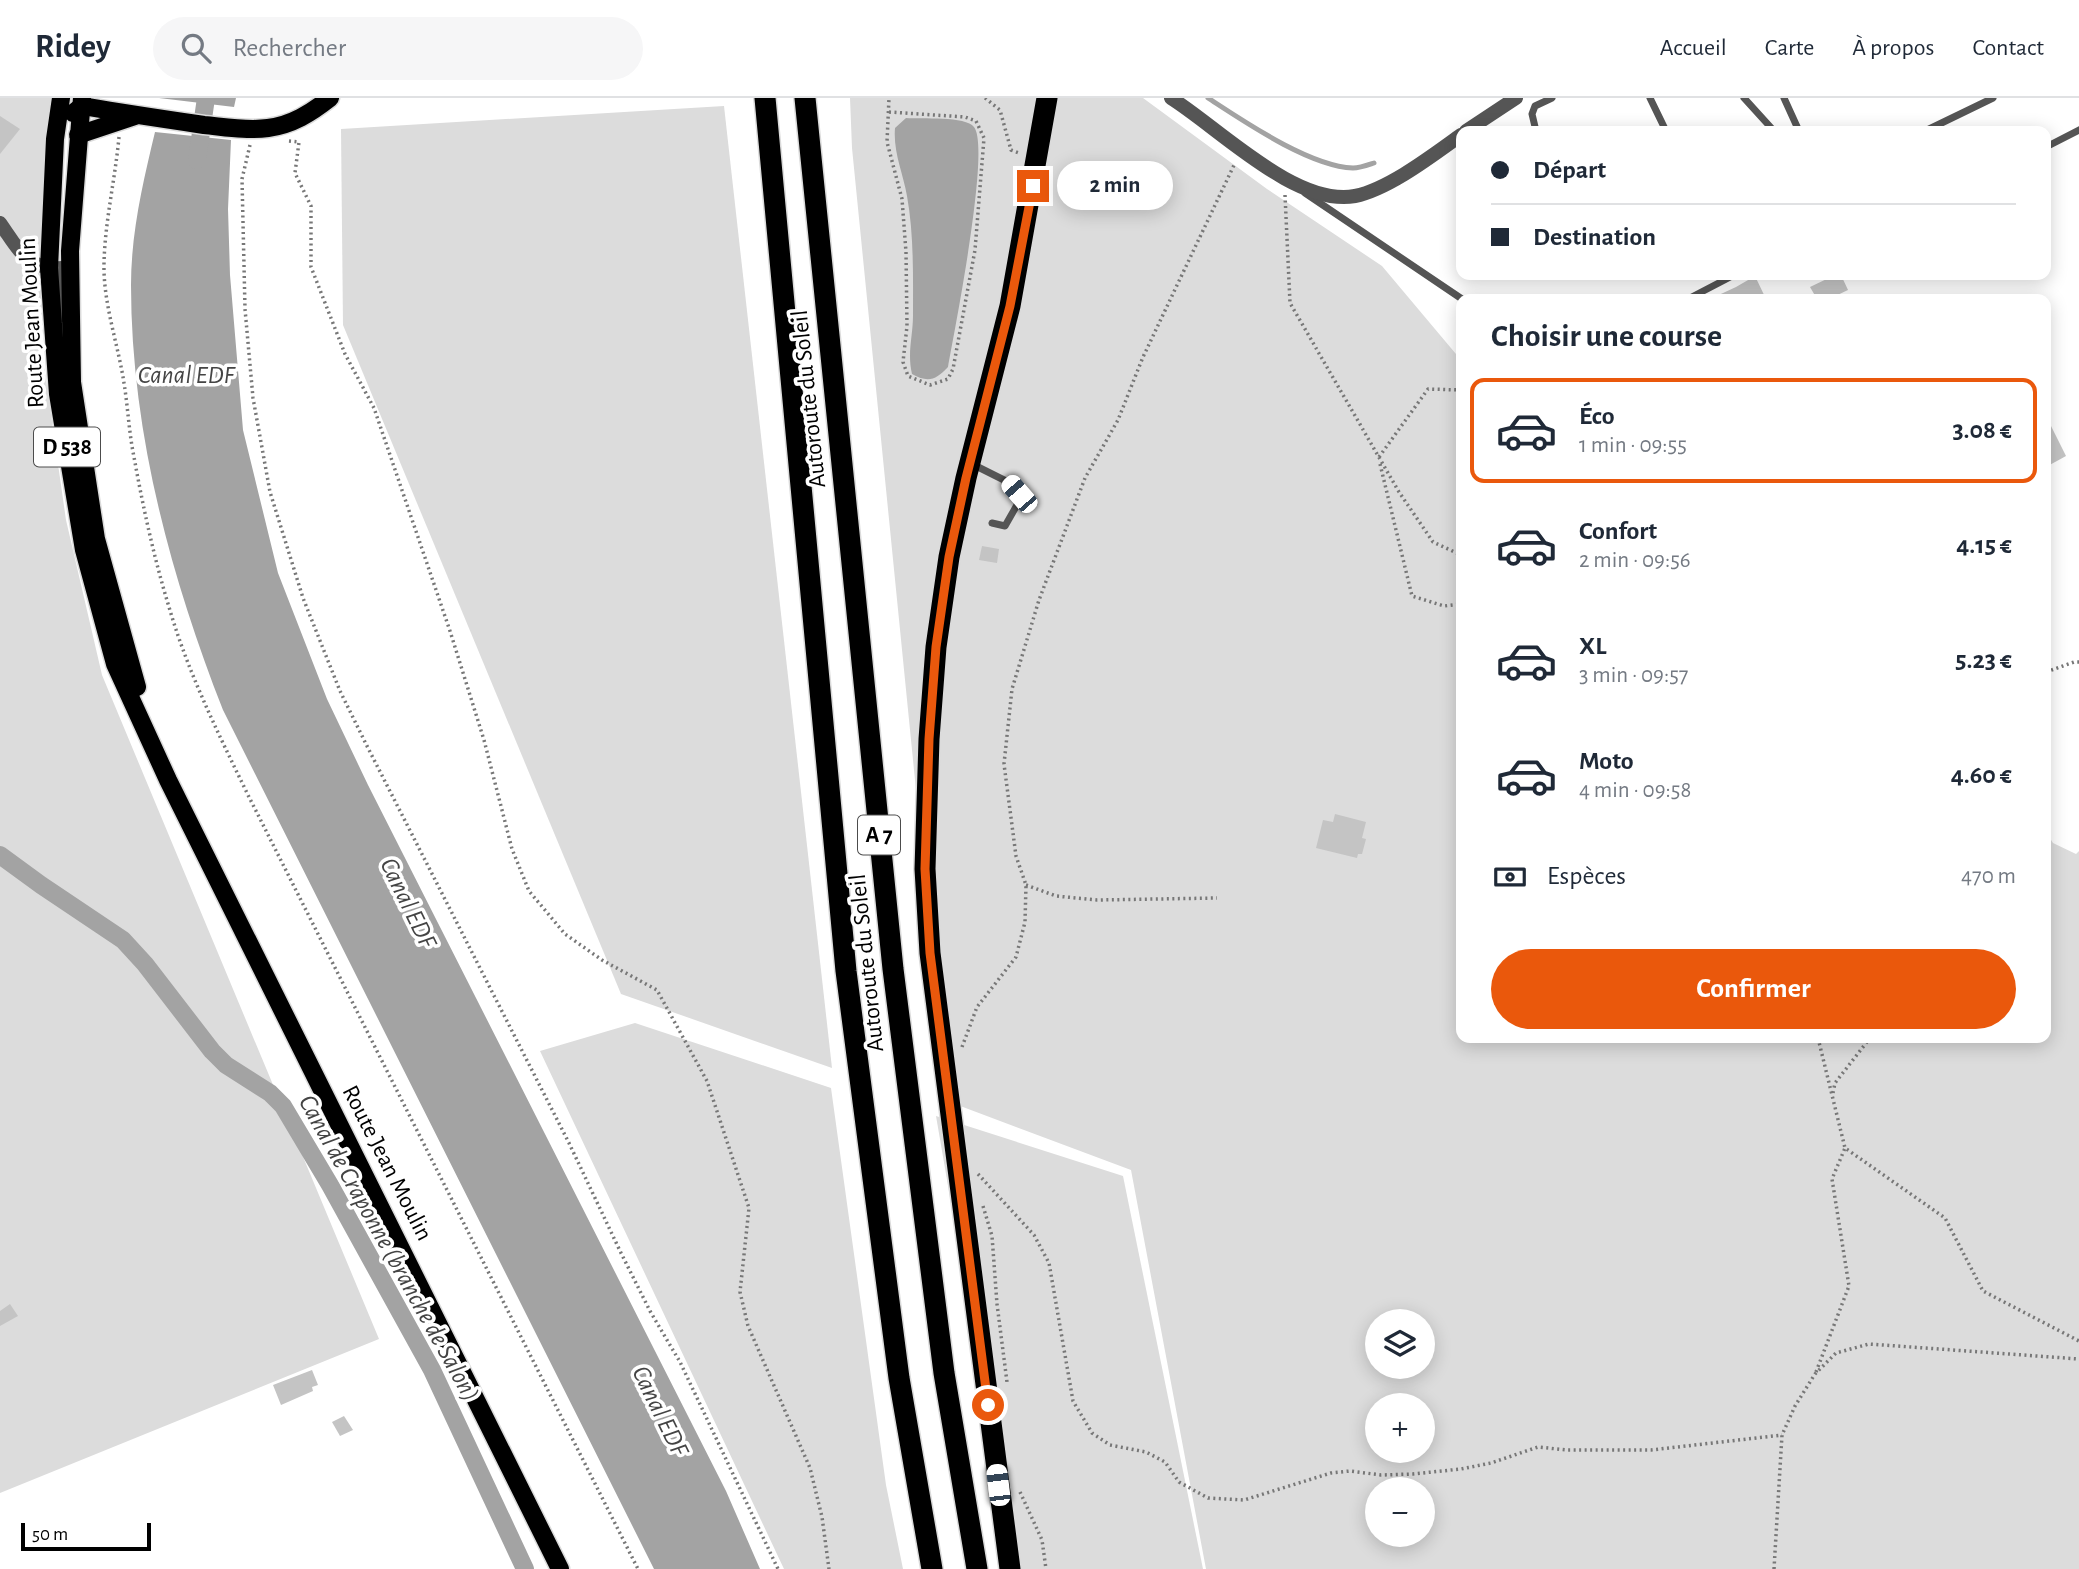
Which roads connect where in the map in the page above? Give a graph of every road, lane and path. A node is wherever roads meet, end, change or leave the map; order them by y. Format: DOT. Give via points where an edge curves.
graph roads {
  1 [pos="61,98"];
  2 [pos="330,98"];
  3 [pos="765,98"];
  4 [pos="805,98"];
  5 [pos="889,98"];
  6 [pos="985,98"];
  7 [pos="1047,98"];
  8 [pos="1516,98"];
  9 [pos="1552,98"];
  10 [pos="1650,98"];
  11 [pos="1744,98"];
  12 [pos="1784,98"];
  13 [pos="1993,98"];
  14 [pos="1176,99"];
  15 [pos="77,104"];
  16 [pos="312,106"];
  17 [pos="889,112"];
  18 [pos="137,118"];
  19 [pos="277,126"];
  20 [pos="1474,126"];
  21 [pos="1535,126"];
  22 [pos="1664,126"];
  23 [pos="1769,126"];
  24 [pos="1797,126"];
  25 [pos="1934,126"];
  26 [pos="245,129"];
  27 [pos="2079,130"];
  28 [pos="78,135"];
  29 [pos="1456,138"];
  30 [pos="55,139"];
  31 [pos="2051,144"];
  32 [pos="1242,150"];
  33 [pos="1037,162"];
  34 [pos="1293,184"];
  35 [pos="0,223"];
  36 [pos="70,251"];
  37 [pos="55,268"];
  38 [pos="1724,280"];
  39 [pos="1698,294"];
  40 [pos="1456,295"];
  41 [pos="72,382"];
  42 [pos="1456,390"];
  43 [pos="1379,457"];
  44 [pos="970,463"];
  45 [pos="992,523"];
  46 [pos="1456,552"];
  47 [pos="1456,605"];
  48 [pos="2079,662"];
  49 [pos="2051,670"];
  50 [pos="169,780"];
  51 [pos="1026,885"];
  52 [pos="1217,898"];
  53 [pos="1819,1043"];
  54 [pos="1867,1043"];
  55 [pos="960,1059"];
  56 [pos="1832,1095"];
  57 [pos="1845,1148"];
  58 [pos="977,1183"];
  59 [pos="981,1196"];
  60 [pos="2079,1341"];
  61 [pos="2079,1359"];
  62 [pos="1815,1374"];
  63 [pos="1007,1385"];
  64 [pos="1782,1435"];
  65 [pos="1018,1488"];
  66 [pos="561,1569"];
  67 [pos="638,1569"];
  68 [pos="778,1569"];
  69 [pos="829,1569"];
  70 [pos="932,1569"];
  71 [pos="977,1569"];
  72 [pos="1010,1569"];
  73 [pos="1046,1569"];
  74 [pos="1774,1569"];
  1 -- 30 [label="main road, Route Jean Moulin / D 538"];
  2 -- 16 [label="main road"];
  3 -- 70 [label="highway, Autoroute du Soleil / A 7" via="846,971 899,1378"];
  4 -- 71 [label="highway, Autoroute du Soleil / A 7" via="893,969 944,1373"];
  5 -- 17 [label="path"];
  6 -- 33 [label="path" via="1000,110 1012,150"];
  7 -- 33 [label="highway"];
  8 -- 20 [label="street"];
  9 -- 21 [label="lane" via="1535,106"];
  10 -- 22 [label="lane"];
  11 -- 23 [label="lane"];
  12 -- 24 [label="lane"];
  13 -- 25 [label="lane"];
  14 -- 32 [label="street"];
  15 -- 18 [label="main road"];
  15 -- 28 [label="main road, D 538"];
  15 -- 30 [label="main road"];
  16 -- 19 [label="main road"];
  17 -- 17 [label="path" via="887,142 902,199 906,252 904,362 908,376 930,385 947,379 953,369 975,250 984,138 976,121 965,117"];
  18 -- 26 [label="main road"];
  18 -- 28 [label="main road"];
  18 -- 67 [label="path" via="114,184 104,255 108,306 134,455 169,608 200,694 249,797"];
  19 -- 26 [label="main road"];
  19 -- 69 [label="path" via="286,141 299,142 296,173 311,206 311,267 345,354 374,408 450,631 512,849 529,891 565,934 657,990 707,1081 749,1208 740,1292 748,1326 810,1468"];
  26 -- 68 [label="path" via="242,218 253,398 270,492 303,597 362,737 638,1288 680,1362"];
  27 -- 31 [label="lane"];
  28 -- 36 [label="main road, Route Jean Moulin / D 538"];
  29 -- 34 [label="street" via="1412,169 1356,196 1323,195"];
  30 -- 37 [label="main road, Route Jean Moulin / D 538"];
  32 -- 34 [label="street"];
  32 -- 51 [label="path" via="1143,357 1118,420 1085,478 1016,676 1004,764 1016,856"];
  33 -- 44 [label="highway" via="1010,306"];
  34 -- 40 [label="lane"];
  34 -- 43 [label="path" via="1284,194 1290,303"];
  35 -- 37 [label="street" via="27,261"];
  36 -- 37 [label="street"];
  36 -- 41 [label="main road, Route Jean Moulin / D 538"];
  37 -- 41 [label="street"];
  37 -- 50 [label="main road, Route Jean Moulin / D 538" via="58,394 84,551 116,664"];
  38 -- 39 [label="lane"];
  41 -- 50 [label="main road, Route Jean Moulin / D 538" via="96,539 130,666"];
  42 -- 43 [label="path" via="1428,389"];
  43 -- 46 [label="path" via="1433,541"];
  43 -- 47 [label="path" via="1412,596 1444,607"];
  44 -- 45 [label="lane" via="1008,482 1019,494 1005,526"];
  44 -- 72 [label="highway" via="949,557 936,647 925,869 930,953"];
  48 -- 49 [label="path"];
  50 -- 66 [label="main road, Route Jean Moulin / D 538"];
  51 -- 52 [label="path" via="1056,896 1097,900"];
  51 -- 55 [label="path" via="1026,922 1016,957 977,1007"];
  53 -- 56 [label="path"];
  54 -- 56 [label="path" via="1835,1083"];
  56 -- 57 [label="path"];
  57 -- 60 [label="path" via="1945,1218 1983,1291"];
  57 -- 62 [label="path" via="1832,1179 1849,1286"];
  58 -- 64 [label="path" via="973,1169 1034,1235 1049,1263 1073,1401 1092,1433 1110,1445 1156,1457 1179,1482 1208,1497 1244,1500 1340,1472 1381,1475 1461,1469 1538,1447 1651,1450"];
  59 -- 63 [label="path" via="992,1236"];
  61 -- 62 [label="path" via="1869,1344 1836,1353"];
  62 -- 64 [label="path"];
  64 -- 74 [label="path"];
  65 -- 73 [label="path" via="1042,1540"];
}
